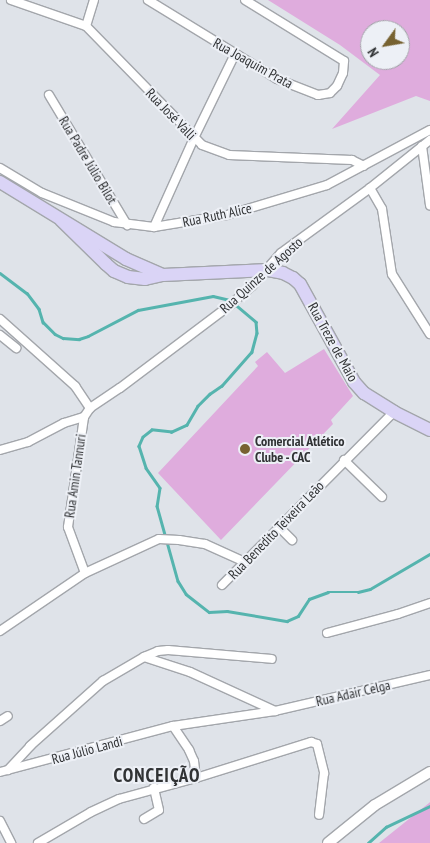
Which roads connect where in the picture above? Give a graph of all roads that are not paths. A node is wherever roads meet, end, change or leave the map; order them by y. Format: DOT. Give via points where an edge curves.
graph roads {
  1 [pos="11,0"];
  2 [pos="94,0"];
  3 [pos="148,0"];
  4 [pos="245,0"];
  5 [pos="86,26"];
  6 [pos="235,54"];
  7 [pos="49,95"];
  8 [pos="430,130"];
  9 [pos="194,138"];
  10 [pos="430,140"];
  11 [pos="422,146"];
  12 [pos="364,166"];
  13 [pos="0,168"];
  14 [pos="0,182"];
  15 [pos="370,188"];
  16 [pos="430,205"];
  17 [pos="61,220"];
  18 [pos="127,225"];
  19 [pos="154,226"];
  20 [pos="115,253"];
  21 [pos="106,264"];
  22 [pos="264,270"];
  23 [pos="163,275"];
  24 [pos="0,319"];
  25 [pos="430,334"];
  26 [pos="0,335"];
  27 [pos="16,348"];
  28 [pos="90,408"];
  29 [pos="394,412"];
  30 [pos="84,417"];
  31 [pos="430,430"];
  32 [pos="0,450"];
  33 [pos="344,460"];
  34 [pos="382,497"];
  35 [pos="278,526"];
  36 [pos="292,540"];
  37 [pos="245,562"];
  38 [pos="85,574"];
  39 [pos="222,585"];
  40 [pos="430,602"];
  41 [pos="0,631"];
  42 [pos="326,633"];
  43 [pos="144,657"];
  44 [pos="272,659"];
  45 [pos="430,675"];
  46 [pos="275,711"];
  47 [pos="8,716"];
  48 [pos="0,721"];
  49 [pos="172,726"];
  50 [pos="4,771"];
  51 [pos="430,772"];
  52 [pos="196,778"];
  53 [pos="154,788"];
  54 [pos="319,815"];
  55 [pos="144,819"];
  56 [pos="0,821"];
  57 [pos="11,843"];
  58 [pos="38,843"];
  59 [pos="328,843"];
  1 -- 5 [label="street"];
  2 -- 5 [label="street"];
  3 -- 6 [label="street, Rua Joaquim Prata"];
  4 -- 6 [label="street, Rua Joaquim Prata" via="344,61 343,73 330,94 318,95 277,79"];
  5 -- 9 [label="street, Rua José Valli"];
  6 -- 9 [label="street"];
  7 -- 18 [label="street, Rua Padre Júlio Bilot"];
  8 -- 12 [label="street, Rua Ruth Alice"];
  9 -- 12 [label="street, Rua José Valli" via="213,151 229,155 352,160"];
  9 -- 19 [label="street"];
  10 -- 11 [label="street, Rua Quinze de Agosto"];
  11 -- 15 [label="street, Rua Quinze de Agosto"];
  11 -- 16 [label="street"];
  12 -- 19 [label="street, Rua Ruth Alice" via="327,185 228,215"];
  13 -- 18 [label="street, Rua Ruth Alice" via="42,193"];
  14 -- 17 [label="highway"];
  15 -- 22 [label="street, Rua Quinze de Agosto" via="294,243"];
  15 -- 25 [label="street" via="382,209 392,274"];
  17 -- 20 [label="highway"];
  17 -- 21 [label="highway, Rua Treze de Maio"];
  18 -- 19 [label="street, Rua Ruth Alice"];
  20 -- 21 [label="highway"];
  20 -- 23 [label="highway"];
  21 -- 23 [label="highway, Rua Treze de Maio" via="128,277 145,279"];
  22 -- 23 [label="highway, Rua Treze de Maio"];
  22 -- 28 [label="street, Rua Quinze de Agosto" via="252,286 230,305"];
  22 -- 29 [label="highway, Rua Treze de Maio" via="283,273 300,284 354,382"];
  24 -- 28 [label="street" via="75,386"];
  26 -- 27 [label="street"];
  28 -- 30 [label="street, Rua Amin Tannuri"];
  29 -- 31 [label="highway, Rua Treze de Maio"];
  29 -- 33 [label="street, Rua Benedito Teixeira Leão"];
  30 -- 32 [label="street" via="28,442"];
  30 -- 38 [label="street, Rua Amin Tannuri" via="68,527"];
  33 -- 34 [label="street"];
  33 -- 35 [label="street, Rua Benedito Teixeira Leão"];
  35 -- 36 [label="street"];
  35 -- 37 [label="street, Rua Benedito Teixeira Leão"];
  37 -- 38 [label="street" via="205,544 159,539"];
  37 -- 39 [label="street, Rua Benedito Teixeira Leão"];
  38 -- 41 [label="street"];
  40 -- 42 [label="street"];
  43 -- 44 [label="street" via="168,650"];
  43 -- 46 [label="street" via="190,672"];
  43 -- 50 [label="street" via="103,680"];
  45 -- 46 [label="street, Rua Adair Celga"];
  46 -- 49 [label="street, Rua Júlio Landi"];
  47 -- 48 [label="street"];
  49 -- 50 [label="street, Rua Júlio Landi"];
  49 -- 52 [label="street" via="189,750"];
  51 -- 59 [label="street" via="374,805"];
  52 -- 53 [label="street"];
  52 -- 54 [label="street" via="314,742 324,773"];
  53 -- 55 [label="street" via="159,810"];
  53 -- 58 [label="street" via="112,802"];
  56 -- 57 [label="street"];
}
